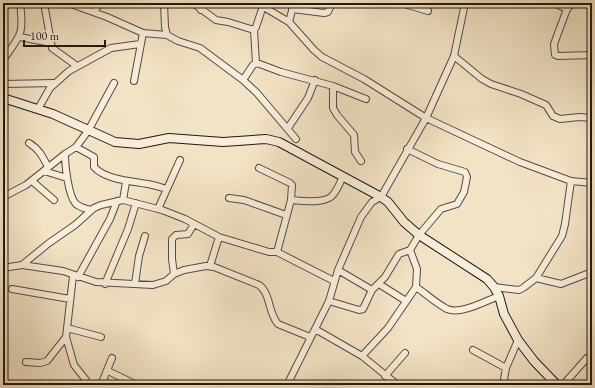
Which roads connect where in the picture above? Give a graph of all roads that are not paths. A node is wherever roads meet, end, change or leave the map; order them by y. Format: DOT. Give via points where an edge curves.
graph roads {
  1 [pos="20,3"];
  2 [pos="44,3"];
  3 [pos="68,3"];
  4 [pos="100,3"];
  5 [pos="164,3"];
  6 [pos="193,3"];
  7 [pos="205,3"];
  8 [pos="332,3"];
  9 [pos="401,3"];
  10 [pos="465,3"];
  11 [pos="554,3"];
  12 [pos="573,3"];
  13 [pos="410,4"];
  14 [pos="263,5"];
  15 [pos="293,6"];
  16 [pos="567,9"];
  17 [pos="201,10"];
  18 [pos="94,12"];
  19 [pos="428,12"];
  20 [pos="289,22"];
  21 [pos="254,30"];
  22 [pos="143,33"];
  23 [pos="167,35"];
  24 [pos="20,37"];
  25 [pos="51,43"];
  26 [pos="140,44"];
  27 [pos="592,55"];
  28 [pos="454,56"];
  29 [pos="3,60"];
  30 [pos="256,63"];
  31 [pos="77,66"];
  32 [pos="243,80"];
  33 [pos="315,80"];
  34 [pos="134,81"];
  35 [pos="54,83"];
  36 [pos="114,83"];
  37 [pos="3,84"];
  38 [pos="334,86"];
  39 [pos="3,99"];
  40 [pos="366,99"];
  41 [pos="38,108"];
  42 [pos="426,118"];
  43 [pos="592,118"];
  44 [pos="288,128"];
  45 [pos="88,131"];
  46 [pos="296,139"];
  47 [pos="29,143"];
  48 [pos="76,147"];
  49 [pos="407,149"];
  50 [pos="65,154"];
  51 [pos="180,160"];
  52 [pos="361,161"];
  53 [pos="259,168"];
  54 [pos="46,169"];
  55 [pos="343,176"];
  56 [pos="67,178"];
  57 [pos="32,181"];
  58 [pos="571,181"];
  59 [pos="126,182"];
  60 [pos="592,183"];
  61 [pos="166,189"];
  62 [pos="3,197"];
  63 [pos="381,197"];
  64 [pos="229,198"];
  65 [pos="54,200"];
  66 [pos="291,200"];
  67 [pos="120,201"];
  68 [pos="136,203"];
  69 [pos="158,209"];
  70 [pos="91,210"];
  71 [pos="286,215"];
  72 [pos="194,224"];
  73 [pos="419,235"];
  74 [pos="145,236"];
  75 [pos="219,237"];
  76 [pos="410,250"];
  77 [pos="277,252"];
  78 [pos="22,264"];
  79 [pos="210,266"];
  80 [pos="3,268"];
  81 [pos="338,270"];
  82 [pos="592,272"];
  83 [pos="174,274"];
  84 [pos="75,276"];
  85 [pos="536,278"];
  86 [pos="334,281"];
  87 [pos="105,284"];
  88 [pos="135,284"];
  89 [pos="379,284"];
  90 [pos="416,287"];
  91 [pos="494,287"];
  92 [pos="12,289"];
  93 [pos="372,290"];
  94 [pos="499,296"];
  95 [pos="70,299"];
  96 [pos="329,301"];
  97 [pos="406,301"];
  98 [pos="67,328"];
  99 [pos="315,329"];
  100 [pos="66,337"];
  101 [pos="101,337"];
  102 [pos="310,337"];
  103 [pos="518,340"];
  104 [pos="473,350"];
  105 [pos="405,353"];
  106 [pos="592,355"];
  107 [pos="362,356"];
  108 [pos="112,358"];
  109 [pos="26,362"];
  110 [pos="506,368"];
  111 [pos="108,371"];
  112 [pos="385,376"];
  113 [pos="85,385"];
  114 [pos="101,385"];
  115 [pos="137,385"];
  116 [pos="287,385"];
  117 [pos="396,385"];
  118 [pos="503,385"];
  119 [pos="557,385"];
  120 [pos="563,385"];
  1 -- 24 [label="street"];
  2 -- 25 [label="street"];
  3 -- 18 [label="street"];
  4 -- 18 [label="street"];
  5 -- 23 [label="street"];
  6 -- 17 [label="street"];
  7 -- 17 [label="street"];
  8 -- 15 [label="street" via="328,12 324,13"];
  9 -- 13 [label="street"];
  10 -- 28 [label="street"];
  11 -- 16 [label="street"];
  12 -- 16 [label="street"];
  13 -- 19 [label="street"];
  14 -- 20 [label="street"];
  14 -- 21 [label="street"];
  15 -- 20 [label="street"];
  16 -- 27 [label="street" via="554,44 555,55"];
  17 -- 21 [label="street" via="216,20"];
  18 -- 22 [label="street"];
  20 -- 42 [label="street" via="318,54"];
  21 -- 30 [label="street"];
  22 -- 23 [label="street"];
  22 -- 26 [label="street"];
  23 -- 32 [label="street" via="200,48"];
  24 -- 25 [label="street"];
  24 -- 29 [label="street"];
  25 -- 31 [label="street" via="53,49"];
  26 -- 31 [label="street" via="111,48"];
  26 -- 34 [label="street"];
  28 -- 42 [label="street"];
  28 -- 43 [label="street" via="486,82 546,105 554,116 560,119 579,116"];
  30 -- 32 [label="street"];
  30 -- 33 [label="street"];
  31 -- 35 [label="street"];
  32 -- 44 [label="street" via="257,92"];
  33 -- 38 [label="street"];
  33 -- 44 [label="street" via="308,98"];
  35 -- 37 [label="street"];
  35 -- 41 [label="street"];
  36 -- 45 [label="street"];
  38 -- 40 [label="street"];
  38 -- 52 [label="street" via="333,108 354,135 355,152"];
  39 -- 41 [label="street"];
  41 -- 45 [label="street"];
  42 -- 49 [label="street"];
  42 -- 58 [label="street" via="520,162"];
  44 -- 46 [label="street"];
  45 -- 48 [label="street"];
  45 -- 55 [label="street" via="115,142 131,144 169,138 223,142 266,139 279,142"];
  47 -- 54 [label="street" via="41,153"];
  48 -- 50 [label="street"];
  48 -- 59 [label="street" via="94,158 95,169"];
  49 -- 63 [label="street"];
  49 -- 73 [label="street" via="465,172 467,177 464,192 457,204 441,209"];
  50 -- 54 [label="street"];
  50 -- 56 [label="street"];
  51 -- 61 [label="street"];
  53 -- 66 [label="street" via="290,183 293,189"];
  54 -- 56 [label="street"];
  54 -- 57 [label="street"];
  55 -- 63 [label="street"];
  55 -- 66 [label="street" via="330,198 315,202"];
  56 -- 70 [label="street" via="74,202"];
  57 -- 62 [label="street"];
  57 -- 65 [label="street"];
  58 -- 60 [label="street"];
  58 -- 85 [label="street" via="562,236"];
  59 -- 61 [label="street"];
  59 -- 67 [label="street"];
  61 -- 69 [label="street"];
  63 -- 73 [label="street"];
  63 -- 81 [label="street" via="372,202 361,217"];
  64 -- 71 [label="street" via="244,200"];
  66 -- 71 [label="street"];
  67 -- 68 [label="street"];
  67 -- 70 [label="street"];
  67 -- 84 [label="street"];
  68 -- 69 [label="street"];
  68 -- 87 [label="street"];
  69 -- 72 [label="street"];
  70 -- 78 [label="street"];
  71 -- 77 [label="street"];
  72 -- 75 [label="street"];
  72 -- 83 [label="street" via="188,234 176,235 172,239"];
  73 -- 76 [label="street"];
  73 -- 91 [label="street"];
  74 -- 88 [label="street"];
  75 -- 77 [label="street" via="269,252"];
  75 -- 79 [label="street"];
  76 -- 89 [label="street" via="399,254"];
  76 -- 90 [label="street" via="417,269"];
  77 -- 86 [label="street"];
  78 -- 80 [label="street"];
  78 -- 84 [label="street" via="63,271"];
  79 -- 83 [label="street"];
  79 -- 102 [label="street" via="259,285 266,294 274,320"];
  81 -- 86 [label="street"];
  81 -- 93 [label="street"];
  82 -- 85 [label="street" via="561,284"];
  83 -- 88 [label="street" via="160,284"];
  84 -- 87 [label="street"];
  84 -- 95 [label="street"];
  85 -- 91 [label="street" via="519,290"];
  86 -- 96 [label="street"];
  87 -- 88 [label="street"];
  89 -- 93 [label="street"];
  89 -- 97 [label="street"];
  90 -- 94 [label="street" via="455,311"];
  90 -- 97 [label="street"];
  91 -- 94 [label="street"];
  92 -- 95 [label="street"];
  93 -- 96 [label="street" via="361,310"];
  94 -- 103 [label="street" via="504,314"];
  95 -- 98 [label="street"];
  96 -- 99 [label="street"];
  97 -- 107 [label="street" via="388,328"];
  98 -- 100 [label="street"];
  98 -- 101 [label="street"];
  99 -- 102 [label="street"];
  99 -- 107 [label="street"];
  100 -- 109 [label="street" via="47,361"];
  100 -- 113 [label="street" via="74,365 86,380"];
  102 -- 116 [label="street"];
  103 -- 110 [label="street"];
  103 -- 119 [label="street"];
  104 -- 110 [label="street"];
  105 -- 112 [label="street"];
  106 -- 120 [label="street"];
  107 -- 112 [label="street"];
  108 -- 111 [label="street"];
  110 -- 118 [label="street"];
  111 -- 114 [label="street"];
  111 -- 115 [label="street"];
  112 -- 117 [label="street"];
}
